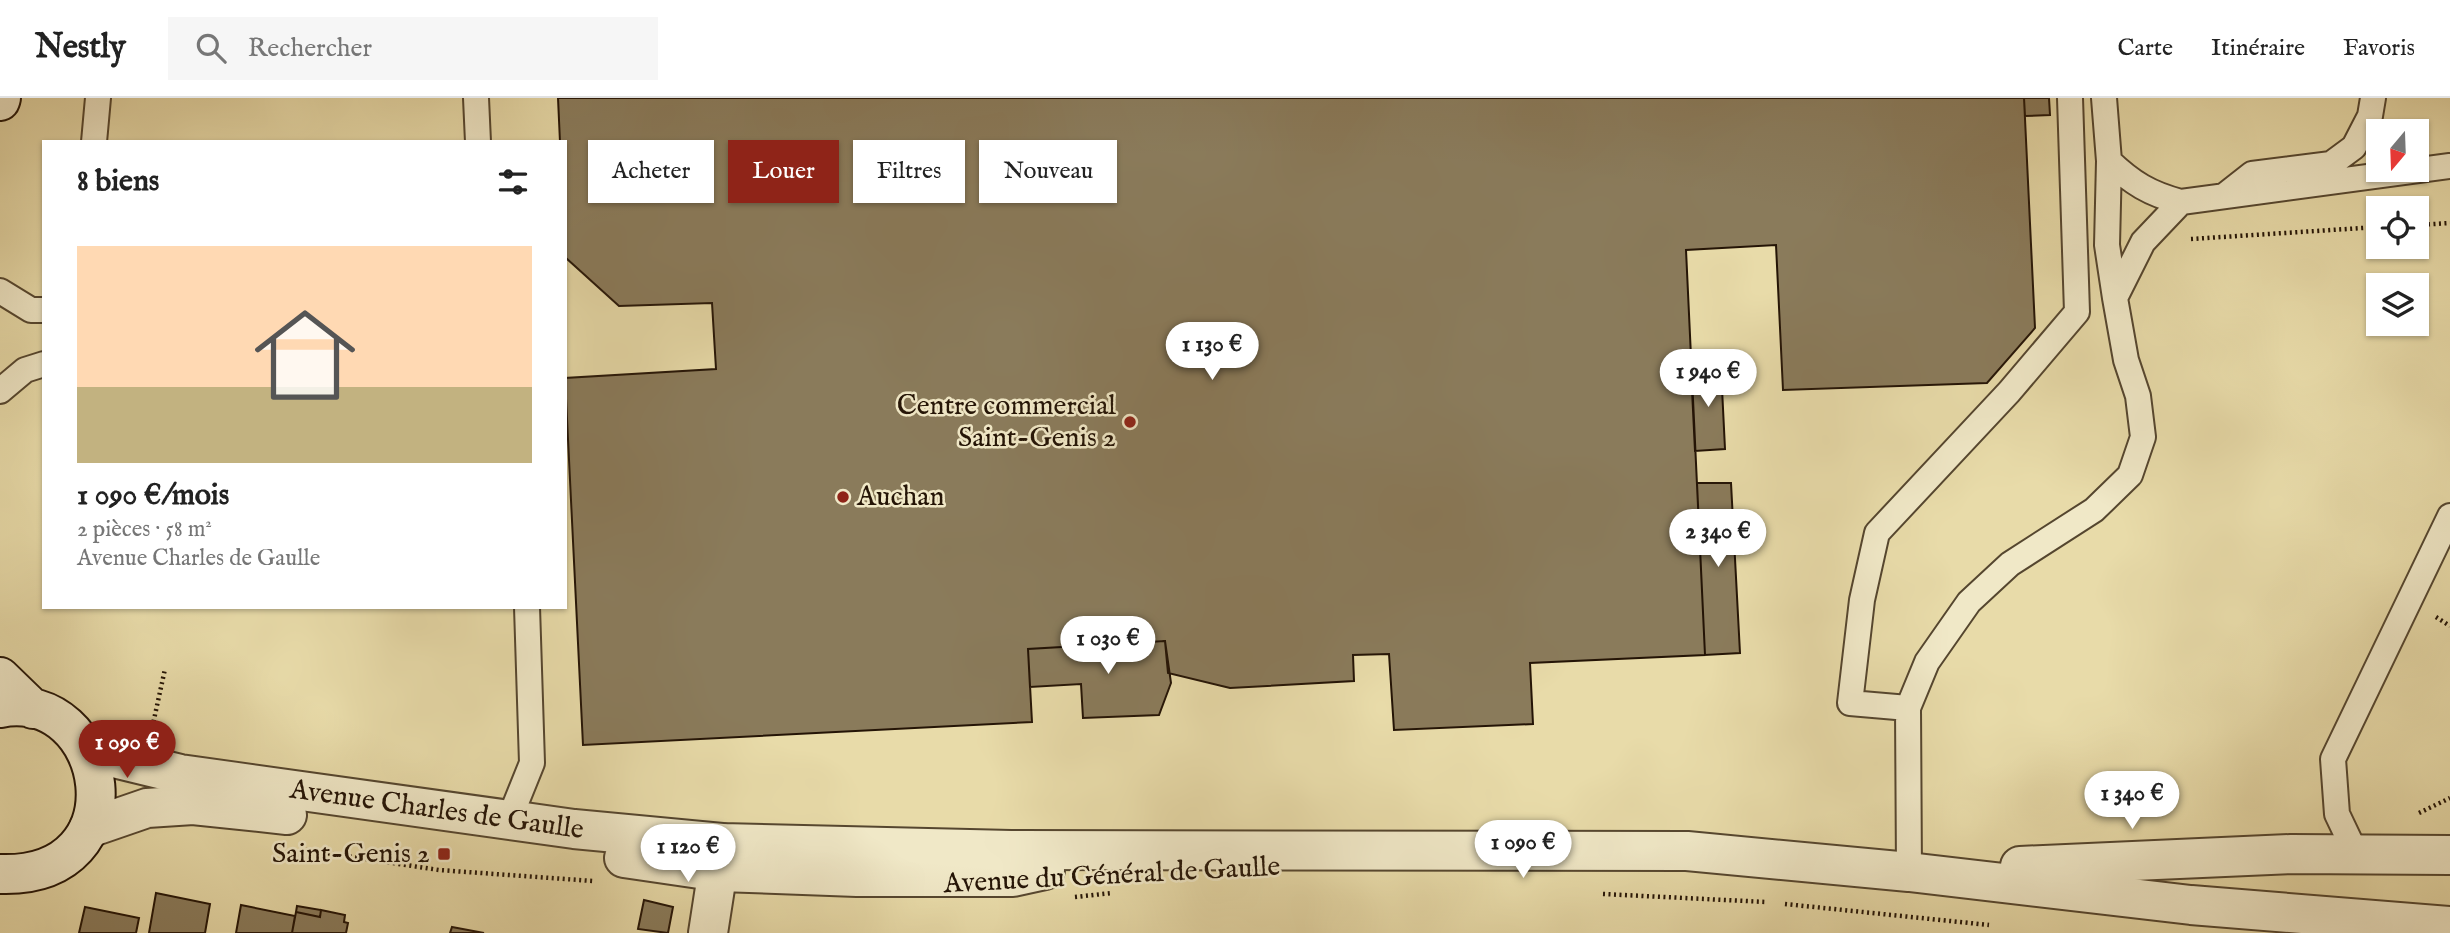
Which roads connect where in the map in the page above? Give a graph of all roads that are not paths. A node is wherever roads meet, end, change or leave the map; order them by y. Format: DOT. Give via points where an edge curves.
graph roads {
  1 [pos="98,98"];
  2 [pos="476,98"];
  3 [pos="2070,98"];
  4 [pos="2104,98"];
  5 [pos="2372,98"];
  6 [pos="94,140"];
  7 [pos="478,140"];
  8 [pos="2109,161"];
  9 [pos="2450,166"];
  10 [pos="2224,197"];
  11 [pos="2181,202"];
  12 [pos="0,291"];
  13 [pos="2115,298"];
  14 [pos="42,310"];
  15 [pos="42,365"];
  16 [pos="0,391"];
  17 [pos="2450,516"];
  18 [pos="527,609"];
  19 [pos="0,677"];
  20 [pos="1908,708"];
  21 [pos="17,709"];
  22 [pos="80,740"];
  23 [pos="509,820"];
  24 [pos="89,828"];
  25 [pos="2450,835"];
  26 [pos="2356,854"];
  27 [pos="2450,855"];
  28 [pos="2398,856"];
  29 [pos="721,857"];
  30 [pos="1909,872"];
  31 [pos="0,873"];
  32 [pos="2450,900"];
  33 [pos="2373,922"];
  34 [pos="2450,926"];
  35 [pos="708,933"];
  36 [pos="2429,933"];
  1 -- 6 [label="lane"];
  2 -- 7 [label="lane"];
  3 -- 20 [label="lane" via="2077,312 1877,533 1862,600 1850,703"];
  4 -- 8 [label="lane"];
  5 -- 10 [label="lane" via="2371,116 2354,147 2330,164 2252,174"];
  8 -- 11 [label="lane" via="2152,195"];
  8 -- 13 [label="lane" via="2108,245"];
  9 -- 10 [label="lane"];
  10 -- 11 [label="lane"];
  11 -- 13 [label="lane" via="2143,242"];
  12 -- 14 [label="lane" via="31,310"];
  13 -- 20 [label="lane" via="2143,437 2130,475 2094,510 2010,564 1969,602 1927,662"];
  15 -- 16 [label="lane" via="25,370"];
  17 -- 26 [label="lane" via="2333,759 2337,814"];
  18 -- 23 [label="lane" via="532,763"];
  19 -- 21 [label="street, Avenue Charles de Gaulle"];
  20 -- 30 [label="lane"];
  21 -- 22 [label="street, Avenue Charles de Gaulle" via="59,721"];
  22 -- 23 [label="street, Avenue Charles de Gaulle" via="106,756 180,774"];
  22 -- 24 [label="street" via="97,783"];
  23 -- 29 [label="street, Avenue Charles de Gaulle"];
  24 -- 29 [label="street, Avenue Charles de Gaulle" via="146,808 192,805"];
  24 -- 31 [label="street" via="73,850 50,866 24,874"];
  25 -- 28 [label="street"];
  26 -- 28 [label="street, Avenue Charles de Gaulle"];
  26 -- 30 [label="street, Avenue Charles de Gaulle"];
  27 -- 28 [label="street, Avenue Charles de Gaulle"];
  29 -- 30 [label="street, Avenue Charles de Gaulle" via="840,848 1687,851"];
  29 -- 35 [label="street"];
  30 -- 33 [label="street, Avenue Charles de Gaulle"];
  32 -- 33 [label="street"];
  33 -- 34 [label="street, Avenue Charles de Gaulle"];
  33 -- 36 [label="street"];
}
